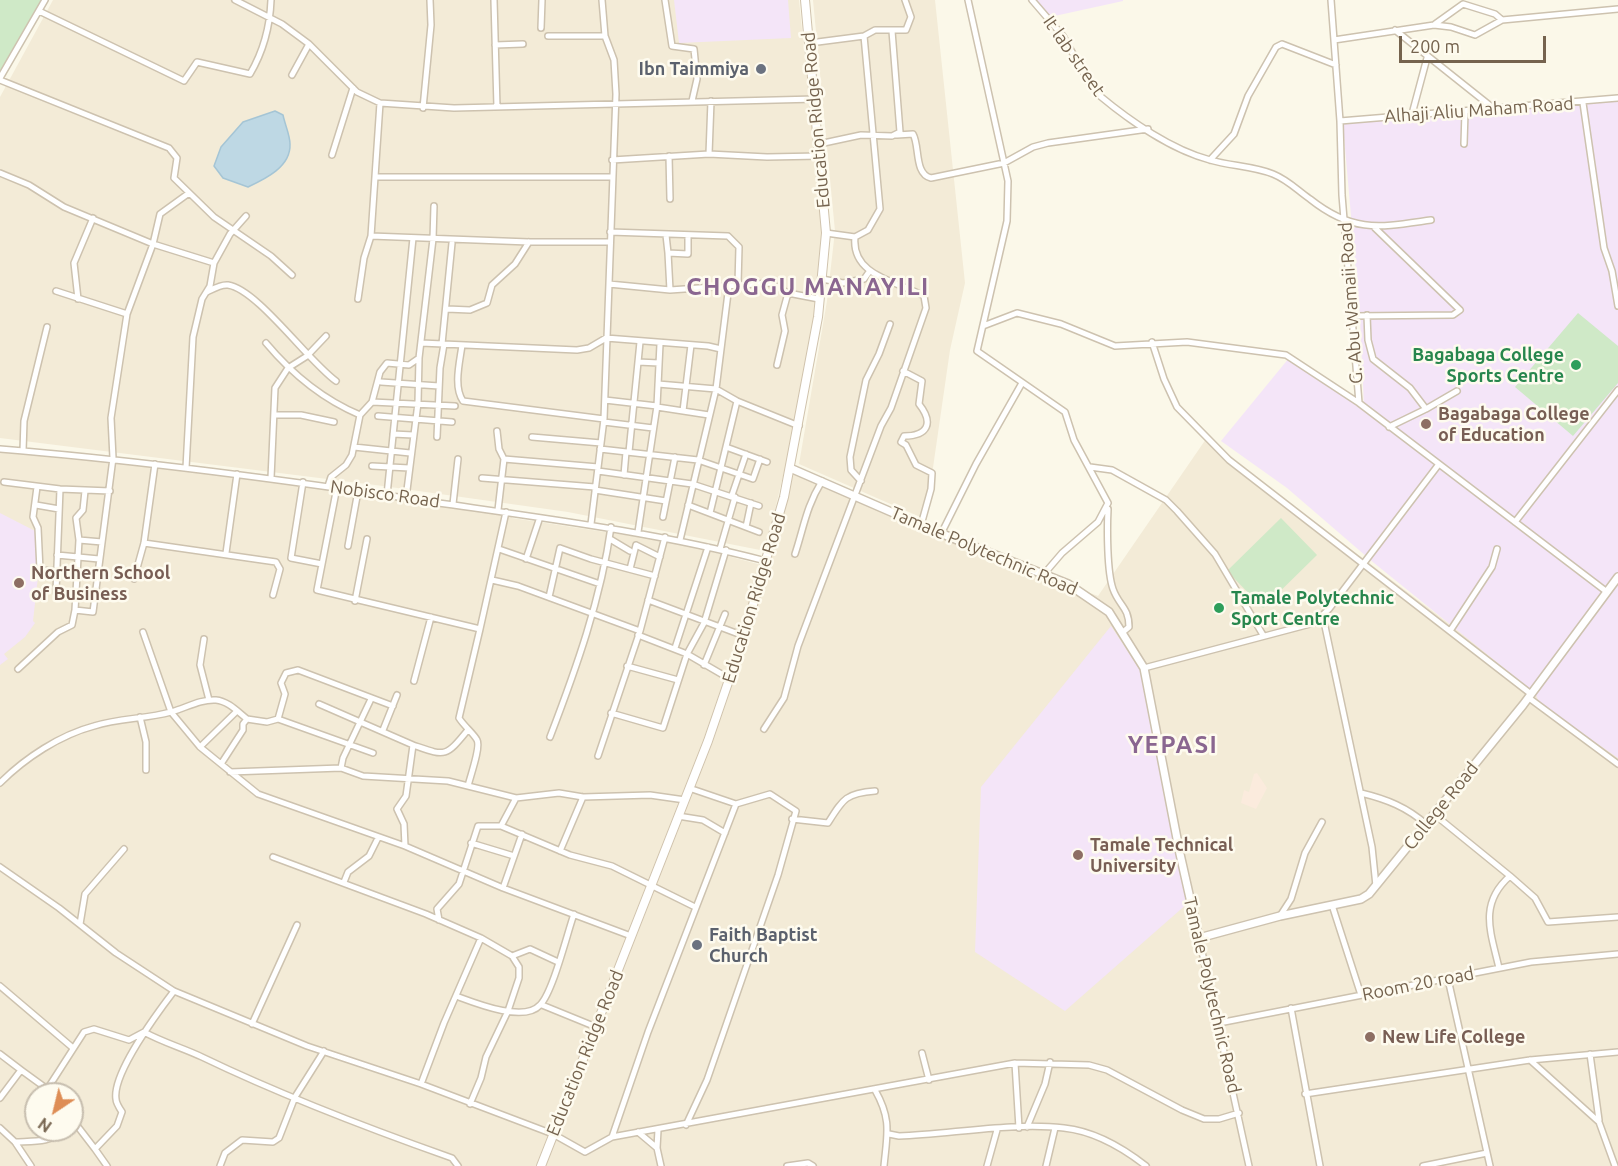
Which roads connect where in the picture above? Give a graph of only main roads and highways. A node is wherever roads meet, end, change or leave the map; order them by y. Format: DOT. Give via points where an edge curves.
graph roads {
  1 [pos="805,0"];
  2 [pos="541,1166"];
  1 -- 2 [label="main road, Education Ridge Road" via="826,233 819,300 790,468 730,679"];
}
